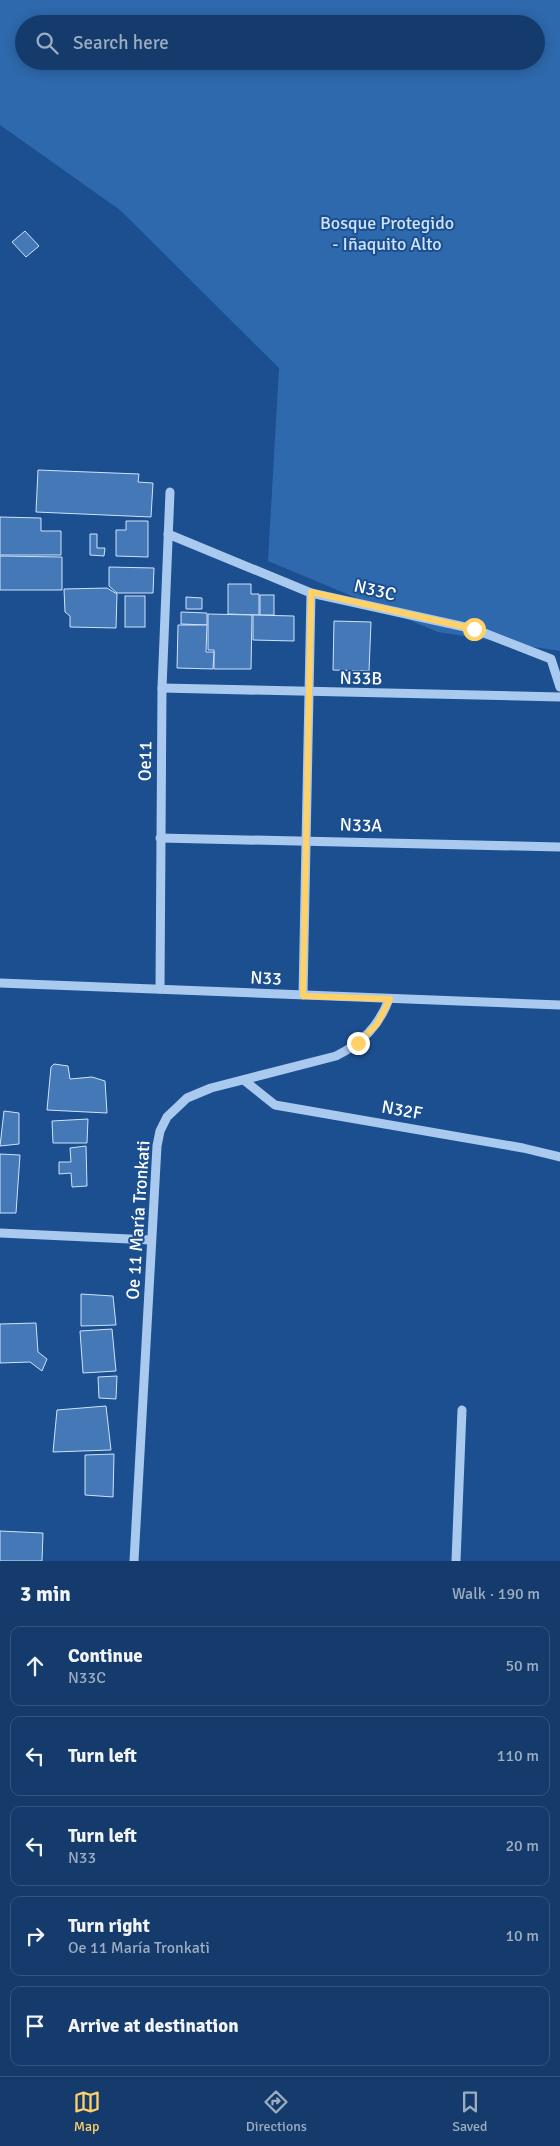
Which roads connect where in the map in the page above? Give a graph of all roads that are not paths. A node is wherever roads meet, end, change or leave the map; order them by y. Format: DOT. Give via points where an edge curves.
graph roads {
  1 [pos="170,492"];
  2 [pos="168,534"];
  3 [pos="311,592"];
  4 [pos="560,687"];
  5 [pos="162,688"];
  6 [pos="309,693"];
  7 [pos="560,697"];
  8 [pos="160,838"];
  9 [pos="306,840"];
  10 [pos="560,847"];
  11 [pos="0,984"];
  12 [pos="160,989"];
  13 [pos="303,996"];
  14 [pos="390,999"];
  15 [pos="560,1005"];
  16 [pos="244,1081"];
  17 [pos="560,1157"];
  18 [pos="0,1233"];
  19 [pos="151,1240"];
  20 [pos="462,1410"];
  21 [pos="134,1561"];
  22 [pos="456,1561"];
  1 -- 2 [label="street, Oe11"];
  2 -- 3 [label="street, N33C"];
  2 -- 5 [label="street, Oe11"];
  3 -- 4 [label="street, N33C" via="474,629 551,659"];
  3 -- 6 [label="street"];
  5 -- 6 [label="street, N33B"];
  5 -- 8 [label="street, Oe11"];
  6 -- 7 [label="street, N33B"];
  6 -- 9 [label="street"];
  8 -- 9 [label="street, N33A"];
  8 -- 12 [label="street, Oe11"];
  9 -- 10 [label="street, N33A"];
  9 -- 13 [label="street"];
  11 -- 12 [label="street, N33"];
  12 -- 13 [label="street, N33"];
  13 -- 14 [label="street, N33"];
  14 -- 15 [label="street, N33"];
  14 -- 16 [label="street, Oe 11 María Tronkati" via="368,1035 348,1050"];
  16 -- 17 [label="street, N32F" via="275,1105"];
  16 -- 19 [label="street, Oe 11 María Tronkati" via="198,1092 167,1117 157,1146"];
  18 -- 19 [label="street"];
  19 -- 21 [label="street, Oe 11 María Tronkati"];
  20 -- 22 [label="street"];
}
